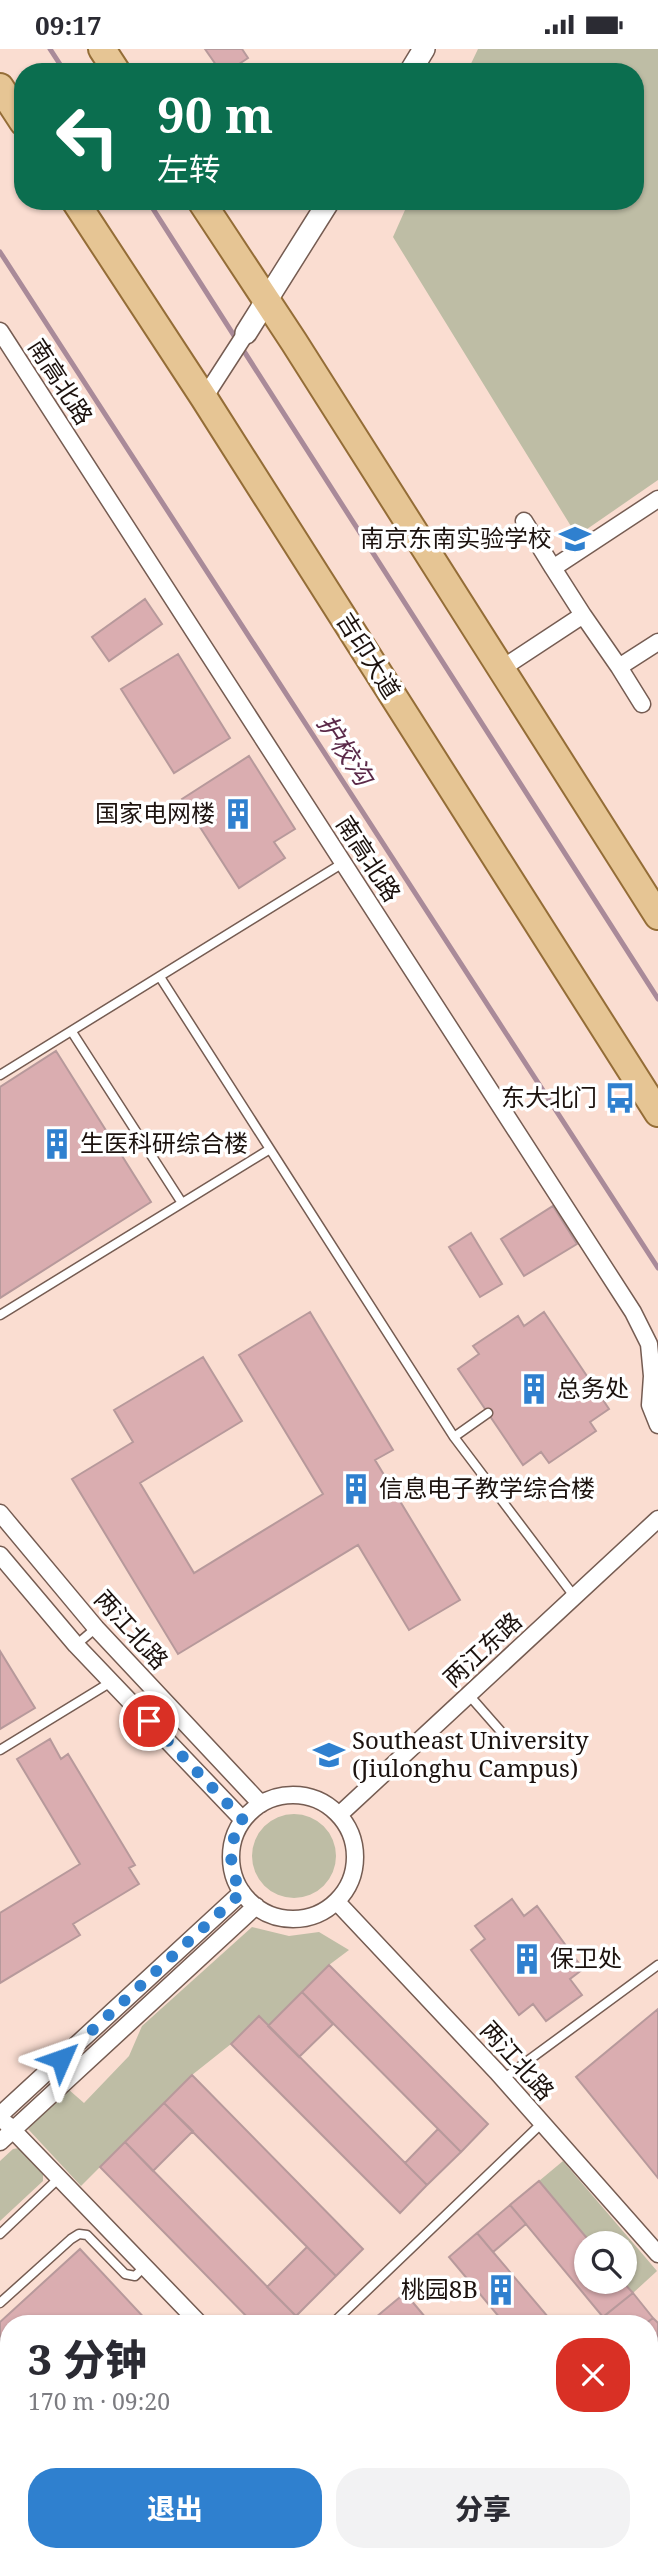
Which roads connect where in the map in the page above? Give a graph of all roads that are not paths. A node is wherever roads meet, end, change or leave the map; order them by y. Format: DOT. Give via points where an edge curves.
graph roads {
  1 [pos="0,87"];
  2 [pos="14,108"];
  3 [pos="81,210"];
  4 [pos="207,210"];
  5 [pos="323,210"];
  6 [pos="267,301"];
  7 [pos="0,331"];
  8 [pos="246,333"];
  9 [pos="204,398"];
  10 [pos="658,499"];
  11 [pos="524,521"];
  12 [pos="553,568"];
  13 [pos="583,615"];
  14 [pos="658,642"];
  15 [pos="619,667"];
  16 [pos="501,669"];
  17 [pos="642,704"];
  18 [pos="343,863"];
  19 [pos="658,916"];
  20 [pos="160,977"];
  21 [pos="72,1032"];
  22 [pos="0,1075"];
  23 [pos="658,1113"];
  24 [pos="270,1149"];
  25 [pos="182,1203"];
  26 [pos="0,1315"];
  27 [pos="488,1413"];
  28 [pos="658,1425"];
  29 [pos="454,1437"];
  30 [pos="0,1513"];
  31 [pos="658,1519"];
  32 [pos="0,1555"];
  33 [pos="574,1597"];
  34 [pos="96,1628"];
  35 [pos="76,1645"];
  36 [pos="112,1682"];
  37 [pos="468,1694"];
  38 [pos="504,1735"];
  39 [pos="0,1750"];
  40 [pos="261,1804"];
  41 [pos="339,1815"];
  42 [pos="243,1820"];
  43 [pos="242,1892"];
  44 [pos="337,1902"];
  45 [pos="256,1906"];
  46 [pos="658,1965"];
  47 [pos="503,2079"];
  48 [pos="0,2116"];
  49 [pos="542,2123"];
  50 [pos="13,2130"];
  51 [pos="0,2143"];
  52 [pos="59,2178"];
  53 [pos="0,2234"];
  54 [pos="658,2254"];
  55 [pos="145,2266"];
  56 [pos="0,2303"];
  57 [pos="191,2315"];
  58 [pos="341,2315"];
  1 -- 2 [label="main road"];
  3 -- 9 [label="main road, 吉印大道"];
  4 -- 6 [label="main road"];
  5 -- 6 [label="street"];
  6 -- 8 [label="street"];
  6 -- 16 [label="main road"];
  7 -- 18 [label="street, 南高北路"];
  8 -- 9 [label="street"];
  9 -- 23 [label="main road, 吉印大道"];
  10 -- 12 [label="street"];
  11 -- 12 [label="street"];
  12 -- 13 [label="street"];
  13 -- 15 [label="street"];
  13 -- 16 [label="street"];
  14 -- 15 [label="street"];
  15 -- 17 [label="street"];
  16 -- 19 [label="main road"];
  18 -- 20 [label="lane"];
  18 -- 28 [label="street, 南高北路" via="633,1312 649,1344 650,1405"];
  20 -- 21 [label="lane"];
  20 -- 24 [label="lane"];
  21 -- 22 [label="lane"];
  21 -- 25 [label="lane"];
  24 -- 25 [label="lane"];
  24 -- 29 [label="lane"];
  25 -- 26 [label="lane"];
  27 -- 29 [label="lane"];
  29 -- 33 [label="lane"];
  30 -- 34 [label="street, 两江北路"];
  31 -- 33 [label="street, 两江东路"];
  32 -- 35 [label="street, 两江北路"];
  33 -- 37 [label="street, 两江东路"];
  34 -- 35 [label="lane"];
  34 -- 40 [label="street, 两江北路"];
  35 -- 36 [label="street, 两江北路"];
  36 -- 39 [label="lane"];
  36 -- 42 [label="street, 两江北路"];
  37 -- 38 [label="lane"];
  37 -- 41 [label="street, 两江东路"];
  40 -- 41 [label="street" via="291,1794 312,1797"];
  40 -- 42 [label="street"];
  41 -- 44 [label="street" via="355,1842 356,1864 350,1885"];
  42 -- 43 [label="street" via="232,1844 231,1864"];
  43 -- 45 [label="street"];
  43 -- 48 [label="street"];
  44 -- 45 [label="street" via="302,1920 282,1919"];
  44 -- 47 [label="street, 两江北路"];
  45 -- 50 [label="street"];
  46 -- 47 [label="lane"];
  47 -- 49 [label="street, 两江北路"];
  48 -- 50 [label="street"];
  49 -- 54 [label="street, 两江北路"];
  49 -- 58 [label="lane"];
  50 -- 51 [label="street"];
  50 -- 52 [label="street"];
  52 -- 53 [label="lane"];
  52 -- 55 [label="street"];
  55 -- 56 [label="lane" via="135,2276 125,2274 87,2235 79,2234"];
  55 -- 57 [label="street"];
}
